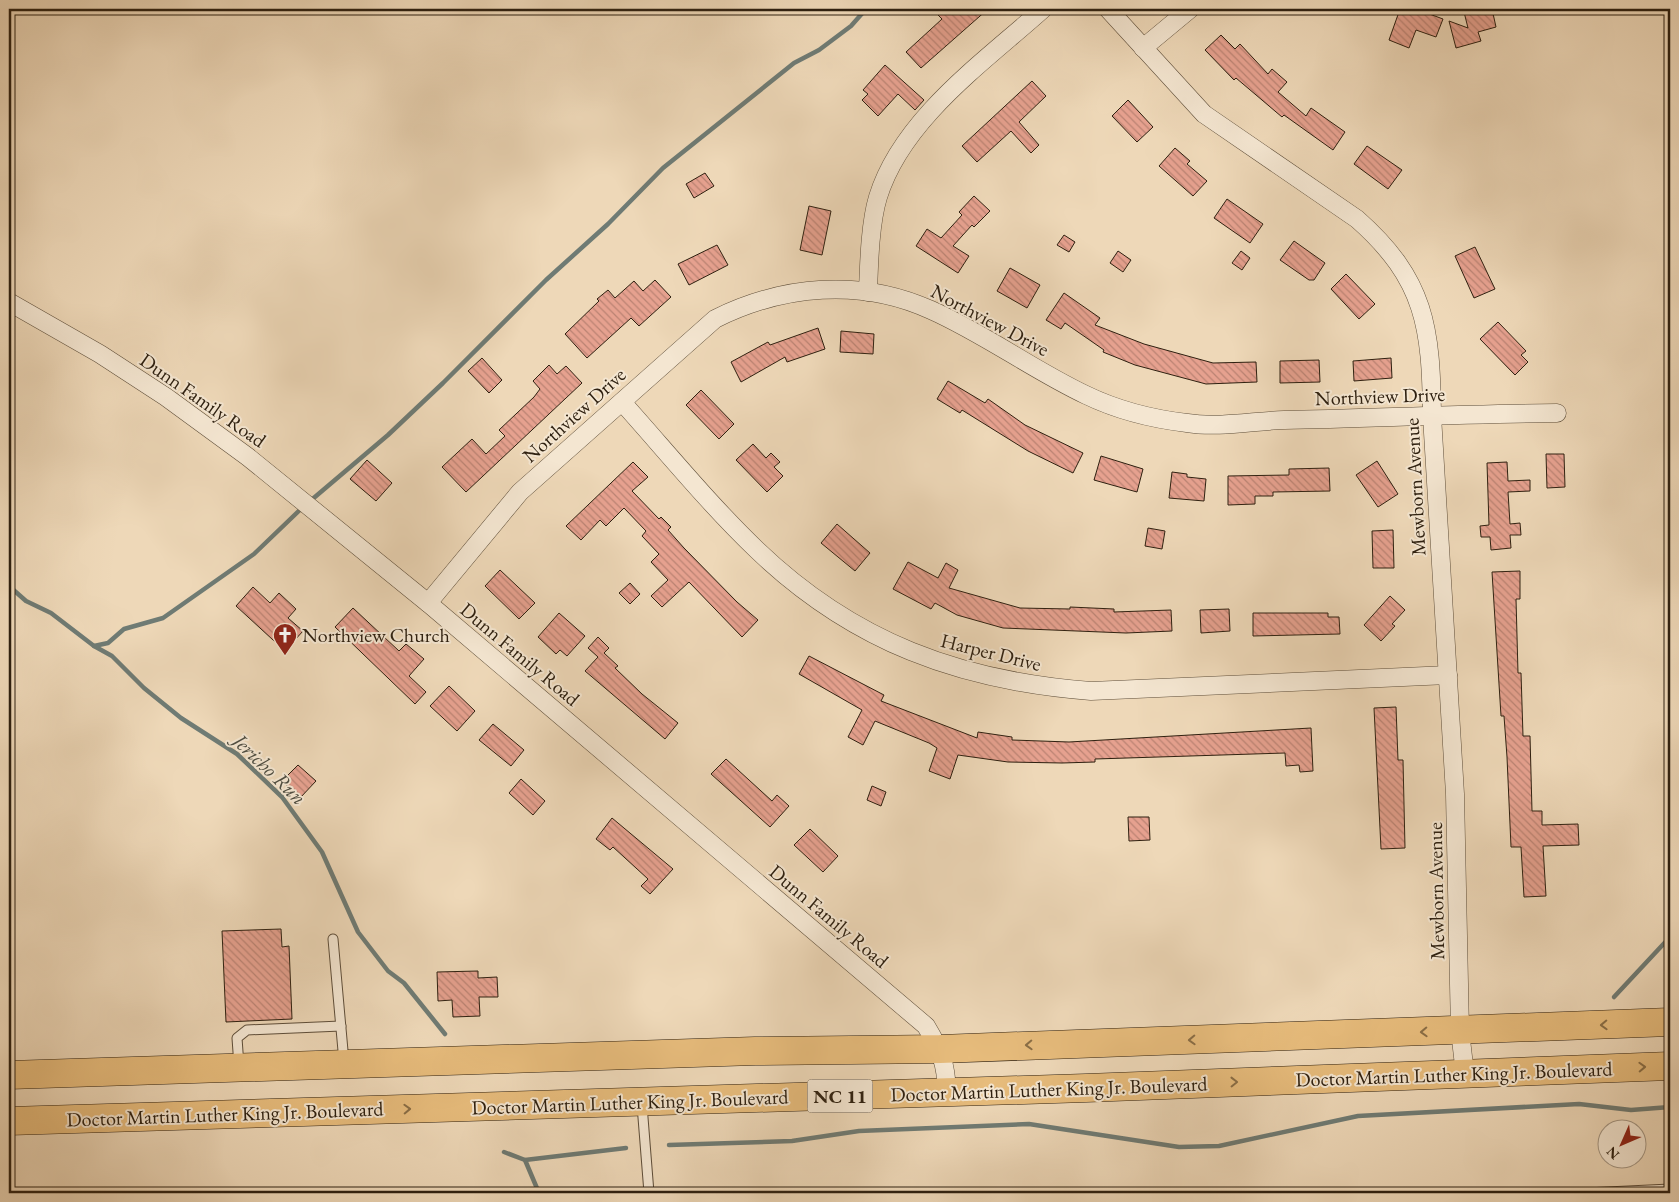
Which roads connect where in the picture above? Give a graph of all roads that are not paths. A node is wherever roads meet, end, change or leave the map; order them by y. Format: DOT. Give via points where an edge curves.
graph roads {
  1 [pos="1044,9"];
  2 [pos="1108,9"];
  3 [pos="1190,9"];
  4 [pos="1143,48"];
  5 [pos="868,292"];
  6 [pos="9,302"];
  7 [pos="622,402"];
  8 [pos="1557,413"];
  9 [pos="1432,416"];
  10 [pos="428,603"];
  11 [pos="1448,675"];
  12 [pos="333,938"];
  13 [pos="1670,1022"];
  14 [pos="341,1026"];
  15 [pos="1460,1031"];
  16 [pos="940,1049"];
  17 [pos="344,1065"];
  18 [pos="1670,1066"];
  19 [pos="239,1068"];
  20 [pos="1465,1074"];
  21 [pos="9,1075"];
  22 [pos="947,1092"];
  23 [pos="642,1102"];
  24 [pos="9,1121"];
  25 [pos="1670,1189"];
  26 [pos="649,1193"];
  27 [pos="1586,1193"];
  1 -- 5 [label="street" via="929,113 903,144 877,199"];
  2 -- 4 [label="street, Mewborn Avenue"];
  3 -- 4 [label="street"];
  4 -- 9 [label="street, Mewborn Avenue" via="1215,123 1356,219 1392,253 1415,292 1427,329 1432,359"];
  5 -- 7 [label="street, Northview Drive" via="831,289 797,292 731,310 715,318"];
  5 -- 9 [label="street, Northview Drive" via="892,296 931,310 1088,396 1155,418 1190,424"];
  6 -- 10 [label="street, Dunn Family Road" via="100,354 166,397 248,457"];
  7 -- 10 [label="street, Northview Drive" via="520,492"];
  7 -- 11 [label="street, Harper Drive" via="723,515 799,587 861,628 926,658 995,679 1091,691"];
  8 -- 9 [label="street, Northview Drive"];
  9 -- 11 [label="street, Mewborn Avenue"];
  10 -- 16 [label="street, Dunn Family Road" via="926,1026"];
  11 -- 15 [label="street, Mewborn Avenue" via="1455,794"];
  12 -- 14 [label="lane"];
  13 -- 15 [label="highway, NC 11, one-way"];
  14 -- 17 [label="lane"];
  14 -- 19 [label="lane" via="247,1030 237,1038"];
  15 -- 16 [label="highway, NC 11, one-way"];
  15 -- 20 [label="street, Mewborn Avenue"];
  16 -- 17 [label="highway, NC 11" via="755,1051"];
  16 -- 22 [label="street, Dunn Family Road" via="946,1068"];
  17 -- 19 [label="highway, NC 11"];
  20 -- 18 [label="highway, Doctor Martin Luther King Jr. Boulevard / NC 11, one-way"];
  19 -- 21 [label="highway, NC 11"];
  22 -- 20 [label="highway, Doctor Martin Luther King Jr. Boulevard / NC 11, one-way"];
  22 -- 23 [label="highway, Doctor Martin Luther King Jr. Boulevard / NC 11"];
  24 -- 23 [label="highway, Doctor Martin Luther King Jr. Boulevard / NC 11, one-way"];
  23 -- 26 [label="lane"];
  25 -- 27 [label="lane"];
}
